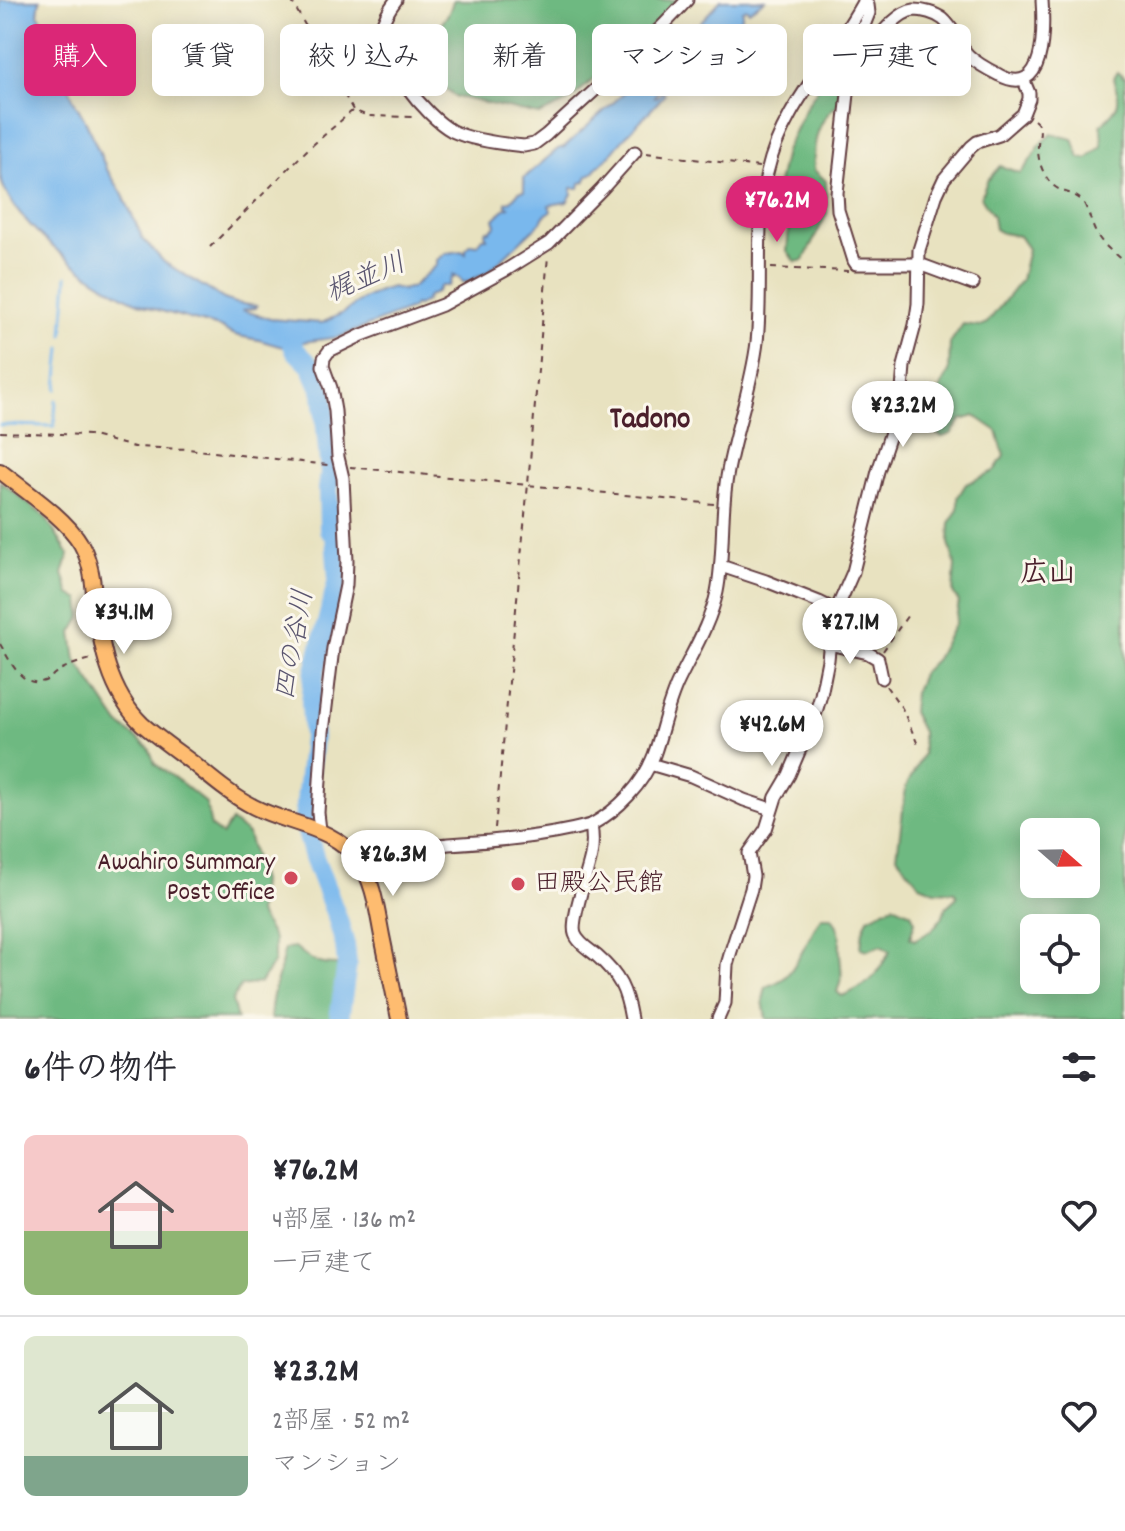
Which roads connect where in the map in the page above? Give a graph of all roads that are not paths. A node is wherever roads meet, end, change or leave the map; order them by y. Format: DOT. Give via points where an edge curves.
graph roads {
  1 [pos="396,0"];
  2 [pos="687,0"];
  3 [pos="1042,0"];
  4 [pos="864,1"];
  5 [pos="865,24"];
  6 [pos="893,24"];
  7 [pos="948,24"];
  8 [pos="971,57"];
  9 [pos="1024,81"];
  10 [pos="848,96"];
  11 [pos="635,152"];
  12 [pos="919,264"];
  13 [pos="973,284"];
  14 [pos="0,471"];
  15 [pos="721,566"];
  16 [pos="831,612"];
  17 [pos="829,644"];
  18 [pos="882,678"];
  19 [pos="650,764"];
  20 [pos="771,809"];
  21 [pos="591,825"];
  22 [pos="318,829"];
  23 [pos="358,859"];
  24 [pos="399,1019"];
  25 [pos="631,1019"];
  26 [pos="718,1019"];
  1 -- 2 [label="street" via="384,18 382,38 404,84 449,129 524,146 534,144 623,65"];
  3 -- 9 [label="street" via="1038,59"];
  4 -- 5 [label="street" via="869,13"];
  4 -- 15 [label="street" via="800,97 768,171 759,217 756,346 727,477"];
  6 -- 7 [label="street" via="904,12 921,10"];
  8 -- 9 [label="street" via="1006,79"];
  9 -- 12 [label="street" via="1029,99 1023,114 999,135 977,142 944,179 922,236"];
  10 -- 12 [label="street" via="837,193 856,264"];
  11 -- 22 [label="street" via="549,243 442,305 362,335 324,358 344,492 347,573 326,700"];
  12 -- 13 [label="street"];
  12 -- 16 [label="street" via="918,304 901,402 853,572"];
  14 -- 22 [label="main road" via="80,541 91,571 104,655 115,686 142,724 253,807"];
  15 -- 16 [label="street" via="819,602"];
  15 -- 19 [label="street" via="708,621 673,694"];
  16 -- 17 [label="street"];
  17 -- 18 [label="street" via="878,659"];
  17 -- 20 [label="street" via="816,712"];
  19 -- 20 [label="street"];
  19 -- 21 [label="street" via="623,801"];
  20 -- 26 [label="street" via="766,829 749,853 751,889 727,965 725,1003"];
  21 -- 23 [label="street" via="496,841 391,849"];
  21 -- 25 [label="street" via="591,855 575,934 624,987"];
  22 -- 23 [label="main road"];
  23 -- 24 [label="main road" via="373,896"];
}
